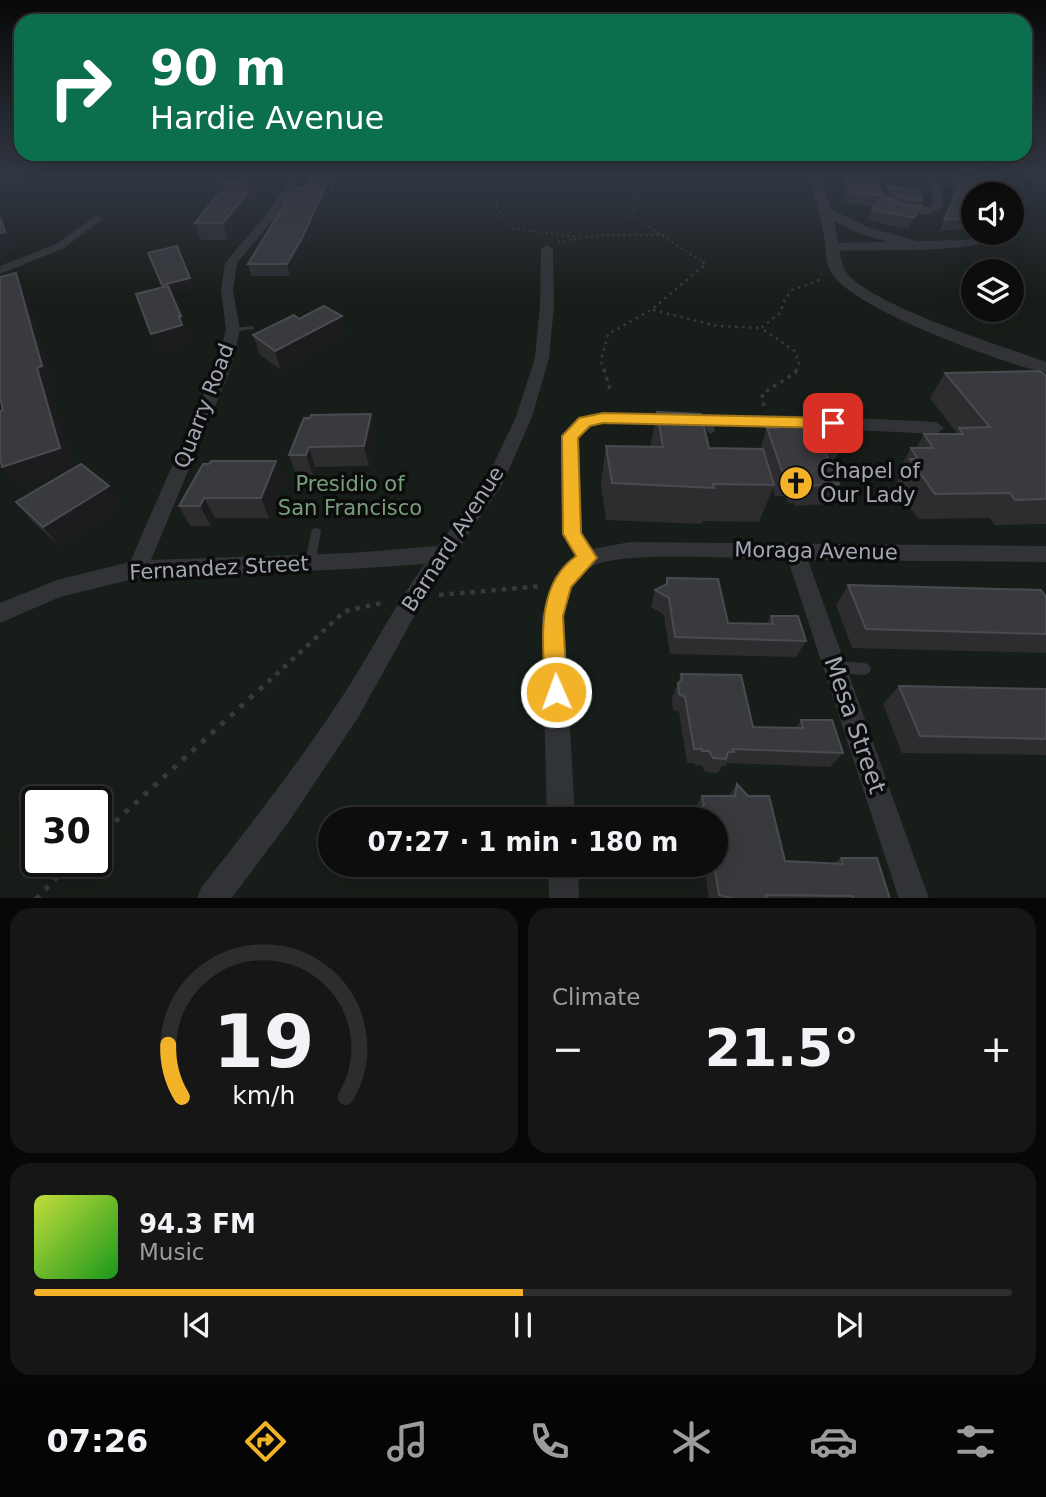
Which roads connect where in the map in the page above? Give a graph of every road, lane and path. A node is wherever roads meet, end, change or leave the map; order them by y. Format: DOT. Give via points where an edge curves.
graph roads {
  1 [pos="271,215"];
  2 [pos="503,215"];
  3 [pos="631,215"];
  4 [pos="826,215"];
  5 [pos="833,215"];
  6 [pos="97,218"];
  7 [pos="665,235"];
  8 [pos="577,237"];
  9 [pos="961,242"];
  10 [pos="909,243"];
  11 [pos="834,247"];
  12 [pos="547,249"];
  13 [pos="836,265"];
  14 [pos="0,270"];
  15 [pos="652,310"];
  16 [pos="252,328"];
  17 [pos="761,328"];
  18 [pos="233,330"];
  19 [pos="1046,368"];
  20 [pos="610,389"];
  21 [pos="765,421"];
  22 [pos="936,428"];
  23 [pos="316,533"];
  24 [pos="795,551"];
  25 [pos="444,554"];
  26 [pos="1046,554"];
  27 [pos="588,558"];
  28 [pos="310,563"];
  29 [pos="137,569"];
  30 [pos="562,584"];
  31 [pos="412,597"];
  32 [pos="0,613"];
  33 [pos="835,667"];
  34 [pos="865,669"];
  35 [pos="561,807"];
  36 [pos="112,824"];
  37 [pos="57,877"];
  38 [pos="563,877"];
  39 [pos="36,898"];
  40 [pos="212,898"];
  41 [pos="564,898"];
  42 [pos="914,898"];
  1 -- 18 [label="street, Quarry Road" via="231,262 227,290"];
  2 -- 8 [label="path" via="512,228"];
  3 -- 7 [label="path"];
  4 -- 11 [label="street"];
  5 -- 10 [label="street" via="865,231"];
  6 -- 14 [label="street" via="60,246"];
  7 -- 8 [label="path"];
  7 -- 15 [label="path" via="706,264"];
  8 -- 12 [label="path"];
  9 -- 10 [label="street"];
  10 -- 11 [label="street"];
  11 -- 13 [label="street"];
  12 -- 25 [label="street, Barnard Avenue" via="548,306 542,358 524,417 495,483"];
  13 -- 17 [label="path" via="823,268 818,281 796,286 783,298 780,313"];
  13 -- 19 [label="street" via="838,274 866,297"];
  15 -- 17 [label="path" via="718,326"];
  15 -- 20 [label="path" via="608,334 601,361"];
  16 -- 18 [label="lane"];
  17 -- 21 [label="path" via="795,351 799,365 762,394"];
  18 -- 29 [label="street, Quarry Road" via="223,368"];
  21 -- 22 [label="street"];
  21 -- 27 [label="street" via="710,425 603,418 585,422 570,436 572,534"];
  23 -- 28 [label="lane"];
  24 -- 26 [label="street, Moraga Avenue"];
  24 -- 27 [label="street, Moraga Avenue" via="630,550"];
  24 -- 33 [label="street, Mesa Street"];
  25 -- 28 [label="street, Fernandez Street"];
  25 -- 31 [label="street, Barnard Avenue"];
  27 -- 30 [label="street"];
  28 -- 29 [label="street, Fernandez Street"];
  29 -- 32 [label="street, Fernandez Street" via="57,589"];
  30 -- 31 [label="path"];
  30 -- 35 [label="street" via="553,616"];
  31 -- 36 [label="path" via="345,611"];
  31 -- 40 [label="street, Barnard Avenue" via="350,706 280,810"];
  33 -- 34 [label="lane"];
  33 -- 42 [label="street, Mesa Street"];
  37 -- 39 [label="path"];
  38 -- 41 [label="street"];
}
